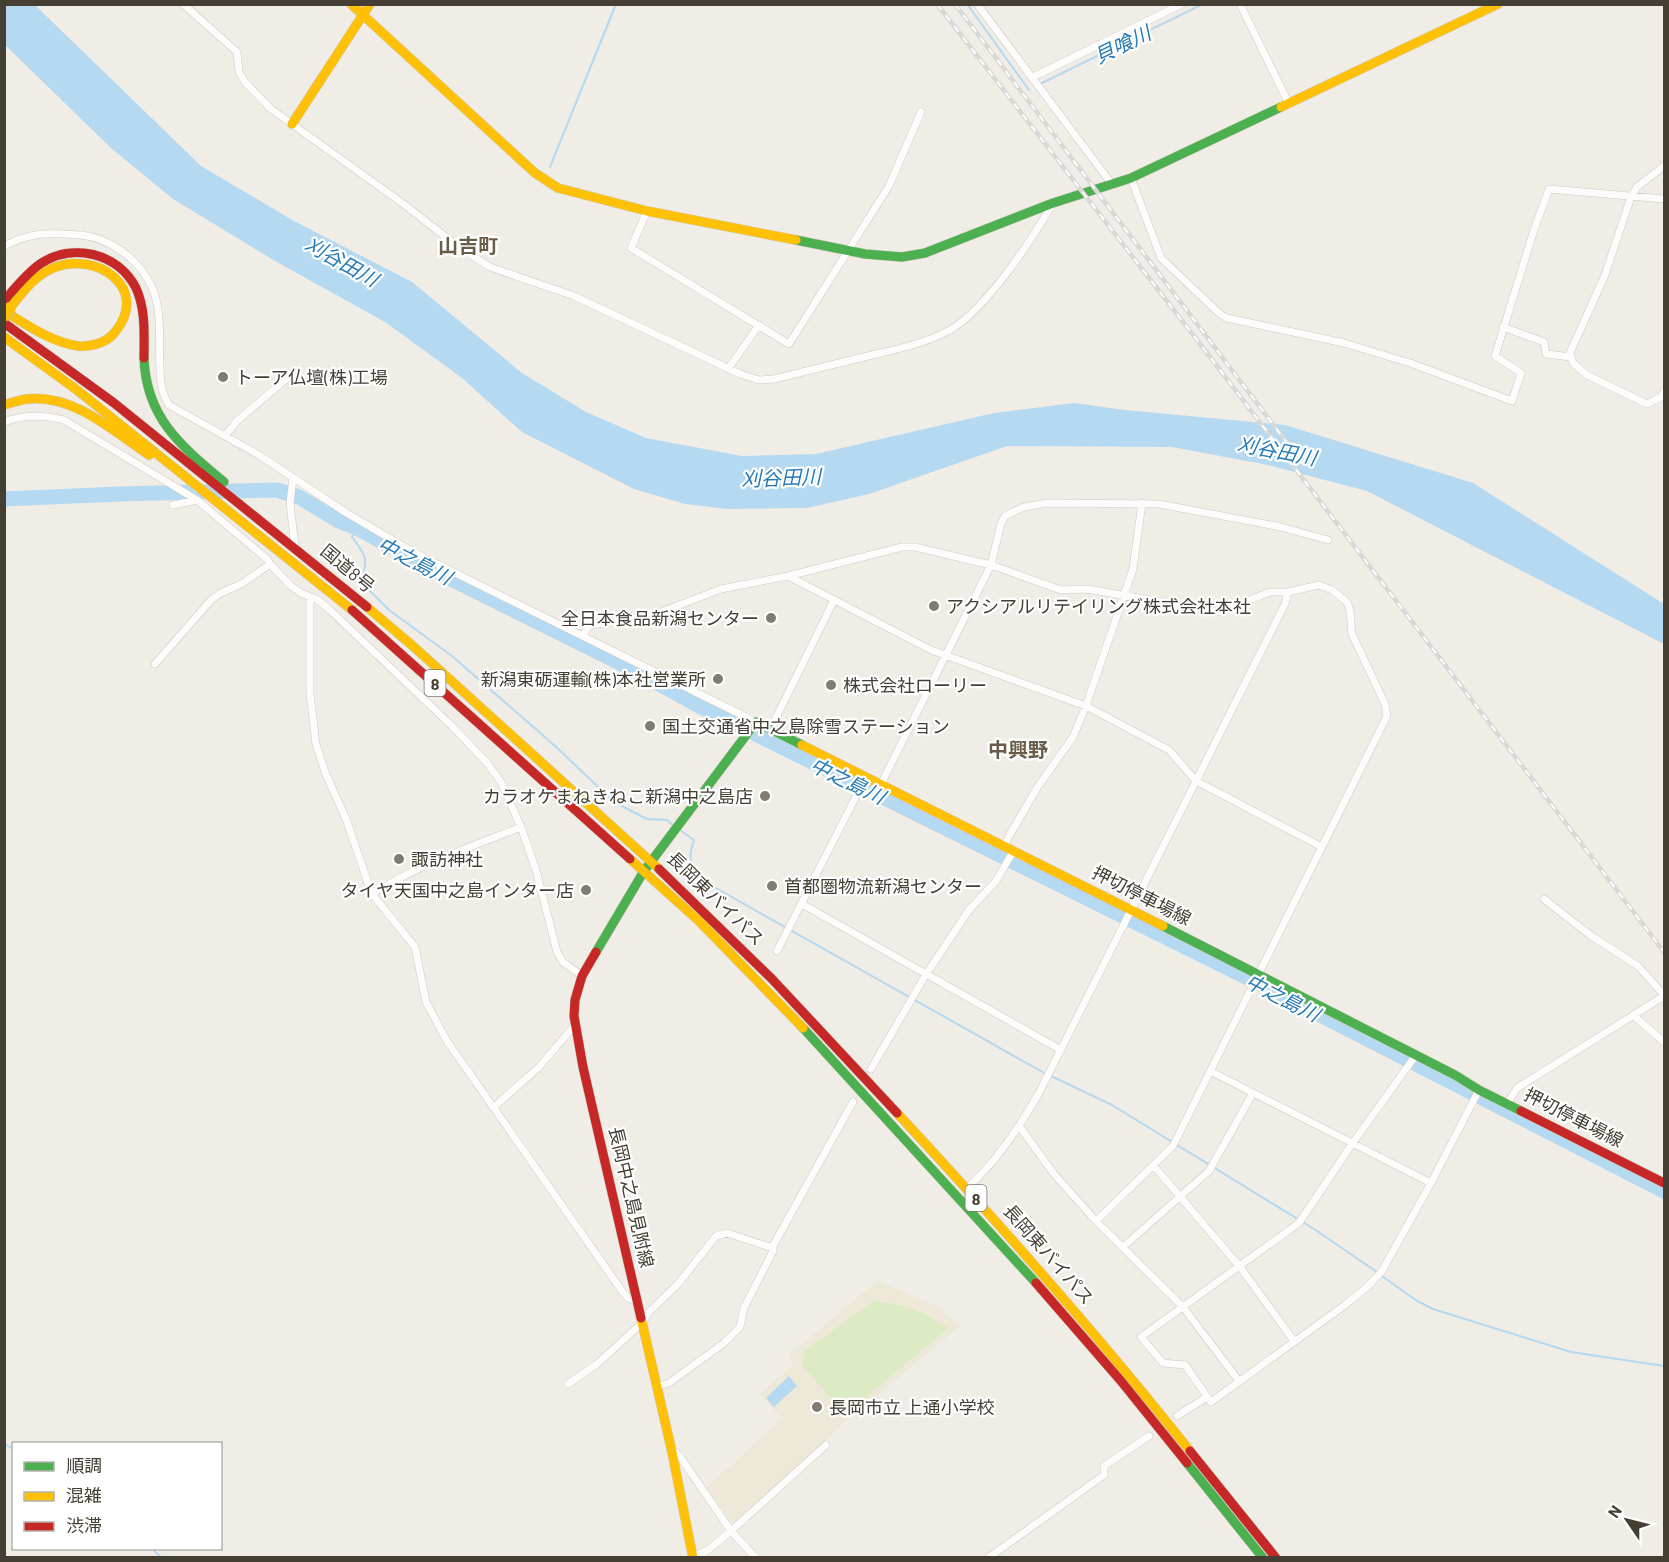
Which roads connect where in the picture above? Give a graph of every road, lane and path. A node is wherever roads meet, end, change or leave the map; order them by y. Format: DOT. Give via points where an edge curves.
graph roads {
  1 [pos="183,4"];
  2 [pos="351,4"];
  3 [pos="977,4"];
  4 [pos="1182,4"];
  5 [pos="1240,4"];
  6 [pos="1498,4"];
  7 [pos="366,10"];
  8 [pos="1033,77"];
  9 [pos="1288,104"];
  10 [pos="921,112"];
  11 [pos="292,124"];
  12 [pos="1665,166"];
  13 [pos="1131,178"];
  14 [pos="1111,183"];
  15 [pos="1633,195"];
  16 [pos="1665,199"];
  17 [pos="1053,203"];
  18 [pos="647,211"];
  19 [pos="4,246"];
  20 [pos="850,251"];
  21 [pos="6,309"];
  22 [pos="4,323"];
  23 [pos="759,325"];
  24 [pos="1503,327"];
  25 [pos="4,337"];
  26 [pos="1571,357"];
  27 [pos="728,369"];
  28 [pos="286,379"];
  29 [pos="1665,393"];
  30 [pos="4,405"];
  31 [pos="4,422"];
  32 [pos="225,436"];
  33 [pos="293,478"];
  34 [pos="215,479"];
  35 [pos="195,484"];
  36 [pos="197,500"];
  37 [pos="1142,503"];
  38 [pos="174,505"];
  39 [pos="1328,540"];
  40 [pos="290,543"];
  41 [pos="270,564"];
  42 [pos="991,565"];
  43 [pos="788,576"];
  44 [pos="1288,592"];
  45 [pos="1123,596"];
  46 [pos="310,597"];
  47 [pos="834,600"];
  48 [pos="582,636"];
  49 [pos="945,655"];
  50 [pos="409,659"];
  51 [pos="155,664"];
  52 [pos="397,673"];
  53 [pos="1086,706"];
  54 [pos="756,722"];
  55 [pos="771,728"];
  56 [pos="866,777"];
  57 [pos="1196,781"];
  58 [pos="881,784"];
  59 [pos="521,826"];
  60 [pos="1322,847"];
  61 [pos="1009,848"];
  62 [pos="647,866"];
  63 [pos="372,894"];
  64 [pos="1544,899"];
  65 [pos="802,904"];
  66 [pos="1127,915"];
  67 [pos="777,951"];
  68 [pos="1258,974"];
  69 [pos="582,976"];
  70 [pos="925,976"];
  71 [pos="1665,996"];
  72 [pos="1633,1015"];
  73 [pos="574,1026"];
  74 [pos="1665,1042"];
  75 [pos="1061,1050"];
  76 [pos="1416,1055"];
  77 [pos="872,1069"];
  78 [pos="1210,1071"];
  79 [pos="1479,1090"];
  80 [pos="1253,1093"];
  81 [pos="853,1102"];
  82 [pos="1507,1104"];
  83 [pos="494,1107"];
  84 [pos="1020,1128"];
  85 [pos="1352,1144"];
  86 [pos="1154,1166"];
  87 [pos="1431,1183"];
  88 [pos="1665,1183"];
  89 [pos="967,1188"];
  90 [pos="1180,1197"];
  91 [pos="1096,1221"];
  92 [pos="1123,1247"];
  93 [pos="773,1248"];
  94 [pos="1240,1267"];
  95 [pos="637,1301"];
  96 [pos="1184,1307"];
  97 [pos="642,1323"];
  98 [pos="1294,1341"];
  99 [pos="1239,1381"];
  100 [pos="568,1384"];
  101 [pos="656,1387"];
  102 [pos="1207,1397"];
  103 [pos="1178,1416"];
  104 [pos="1149,1436"];
  105 [pos="826,1445"];
  106 [pos="672,1452"];
  107 [pos="731,1531"];
  108 [pos="693,1557"];
  109 [pos="756,1557"];
  110 [pos="988,1557"];
  111 [pos="1263,1557"];
  112 [pos="1276,1557"];
  1 -- 11 [label="street" via="237,52 244,82 271,110"];
  2 -- 7 [label="main road"];
  3 -- 8 [label="street"];
  4 -- 8 [label="street"];
  5 -- 9 [label="street"];
  6 -- 9 [label="main road"];
  7 -- 11 [label="main road"];
  7 -- 18 [label="main road" via="545,180 558,188"];
  8 -- 14 [label="street"];
  9 -- 13 [label="main road"];
  10 -- 20 [label="street" via="889,186"];
  11 -- 27 [label="street" via="490,267 574,296"];
  12 -- 15 [label="street" via="1637,187"];
  13 -- 14 [label="main road"];
  13 -- 24 [label="street" via="1161,258 1227,318 1344,343 1512,401 1521,373 1495,356"];
  14 -- 17 [label="main road"];
  15 -- 16 [label="street"];
  15 -- 24 [label="street" via="1549,189"];
  15 -- 26 [label="street"];
  17 -- 20 [label="main road" via="925,253 891,257"];
  17 -- 27 [label="street" via="994,289 949,330 892,350 774,379 759,380"];
  18 -- 20 [label="main road"];
  18 -- 23 [label="street" via="631,248"];
  19 -- 32 [label="street" via="30,234 90,236 111,244 131,259 147,275 155,296 160,380 165,399 169,405"];
  20 -- 23 [label="street" via="789,344"];
  21 -- 21 [label="main road" via="63,342 89,346 117,331 127,312 127,300 123,288 108,271 71,262 39,275"];
  21 -- 34 [label="main road" via="27,275 58,255 82,252 119,266 141,298 146,379 155,408"];
  22 -- 34 [label="main road, 国道8号 / 8"];
  23 -- 27 [label="street"];
  24 -- 26 [label="street" via="1544,342 1546,354"];
  25 -- 35 [label="main road, 国道8号 / 8"];
  26 -- 29 [label="street" via="1587,375 1647,404"];
  28 -- 32 [label="street"];
  30 -- 35 [label="main road" via="41,399 68,405"];
  31 -- 36 [label="street" via="31,415 64,420"];
  32 -- 33 [label="street"];
  33 -- 40 [label="street"];
  33 -- 48 [label="street" via="413,552"];
  34 -- 40 [label="main road, 国道8号 / 8"];
  35 -- 50 [label="main road, 国道8号 / 8"];
  36 -- 38 [label="street"];
  36 -- 41 [label="street"];
  37 -- 39 [label="street" via="1241,519"];
  37 -- 42 [label="street" via="1047,503 1024,507 1005,516 1000,524"];
  37 -- 45 [label="street" via="1133,569"];
  40 -- 62 [label="main road, 国道8号 / 8" via="414,647"];
  41 -- 46 [label="street" via="291,586"];
  41 -- 51 [label="street" via="211,600"];
  42 -- 43 [label="street" via="902,547"];
  42 -- 45 [label="street" via="1061,590 1087,589"];
  42 -- 49 [label="street"];
  43 -- 47 [label="street"];
  43 -- 48 [label="street" via="721,589 648,617 590,625"];
  44 -- 45 [label="street" via="1270,592 1219,612"];
  44 -- 57 [label="street"];
  44 -- 60 [label="street" via="1319,585 1347,602 1352,634 1388,711"];
  45 -- 53 [label="street"];
  46 -- 52 [label="street" via="318,600"];
  46 -- 63 [label="street" via="310,694 316,744"];
  47 -- 49 [label="street"];
  47 -- 55 [label="street"];
  48 -- 54 [label="street"];
  49 -- 53 [label="street"];
  49 -- 58 [label="street"];
  50 -- 52 [label="street"];
  50 -- 62 [label="main road, 国道8号 / 8"];
  52 -- 59 [label="street" via="487,763 501,782"];
  53 -- 57 [label="street" via="1169,750"];
  53 -- 61 [label="street" via="1073,737 1037,788"];
  54 -- 55 [label="main road, 押切停車場線"];
  54 -- 62 [label="main road"];
  55 -- 56 [label="main road, 押切停車場線"];
  56 -- 58 [label="main road, 押切停車場線"];
  56 -- 65 [label="street"];
  57 -- 60 [label="street"];
  57 -- 66 [label="street"];
  58 -- 61 [label="main road, 押切停車場線"];
  59 -- 63 [label="street" via="428,863"];
  59 -- 69 [label="street" via="557,952 563,962"];
  60 -- 68 [label="street"];
  61 -- 66 [label="main road, 押切停車場線"];
  61 -- 70 [label="street" via="996,881 969,910"];
  62 -- 69 [label="main road, 長岡中之島見附線"];
  62 -- 89 [label="main road, 長岡東バイパス / 8" via="779,987"];
  62 -- 111 [label="main road, 長岡東バイパス / 8" via="950,1186 1121,1381"];
  63 -- 83 [label="street" via="416,947 429,1010"];
  64 -- 71 [label="street" via="1638,966"];
  65 -- 67 [label="street"];
  65 -- 70 [label="street"];
  66 -- 68 [label="main road, 押切停車場線"];
  66 -- 75 [label="street"];
  68 -- 76 [label="main road, 押切停車場線"];
  68 -- 78 [label="street"];
  69 -- 73 [label="main road, 長岡中之島見附線" via="575,1000"];
  70 -- 75 [label="street"];
  70 -- 77 [label="street"];
  71 -- 72 [label="street"];
  72 -- 74 [label="street"];
  72 -- 82 [label="street" via="1517,1088"];
  73 -- 83 [label="street" via="539,1067"];
  73 -- 95 [label="main road, 長岡中之島見附線"];
  75 -- 84 [label="street"];
  76 -- 79 [label="main road, 押切停車場線"];
  76 -- 85 [label="street"];
  78 -- 80 [label="street"];
  78 -- 86 [label="street" via="1173,1146"];
  79 -- 82 [label="main road, 押切停車場線"];
  79 -- 87 [label="street"];
  80 -- 85 [label="street"];
  80 -- 90 [label="street" via="1209,1172"];
  81 -- 93 [label="street"];
  82 -- 88 [label="main road, 押切停車場線"];
  83 -- 95 [label="street" via="622,1291"];
  84 -- 89 [label="street"];
  84 -- 91 [label="street"];
  85 -- 87 [label="street"];
  85 -- 94 [label="street" via="1299,1223"];
  86 -- 90 [label="street"];
  86 -- 91 [label="street"];
  87 -- 98 [label="street" via="1382,1271 1345,1305"];
  89 -- 112 [label="main road, 長岡東バイパス / 8" via="1131,1376"];
  90 -- 92 [label="street"];
  90 -- 94 [label="street"];
  91 -- 92 [label="street"];
  92 -- 96 [label="street"];
  93 -- 97 [label="street" via="722,1233"];
  93 -- 101 [label="street" via="744,1308 740,1327 669,1383"];
  94 -- 96 [label="street"];
  94 -- 98 [label="street"];
  95 -- 97 [label="main road, 長岡中之島見附線"];
  96 -- 99 [label="street"];
  96 -- 102 [label="street" via="1141,1337 1163,1363 1185,1365"];
  97 -- 100 [label="street" via="597,1364"];
  97 -- 101 [label="main road, 長岡中之島見附線"];
  98 -- 99 [label="street"];
  99 -- 102 [label="street" via="1211,1402"];
  101 -- 106 [label="main road, 長岡中之島見附線"];
  102 -- 103 [label="street"];
  104 -- 110 [label="street" via="1104,1466 1104,1475"];
  105 -- 107 [label="street"];
  106 -- 107 [label="street" via="681,1458"];
  106 -- 108 [label="main road, 長岡中之島見附線"];
  107 -- 108 [label="street"];
  107 -- 109 [label="street"];
}
